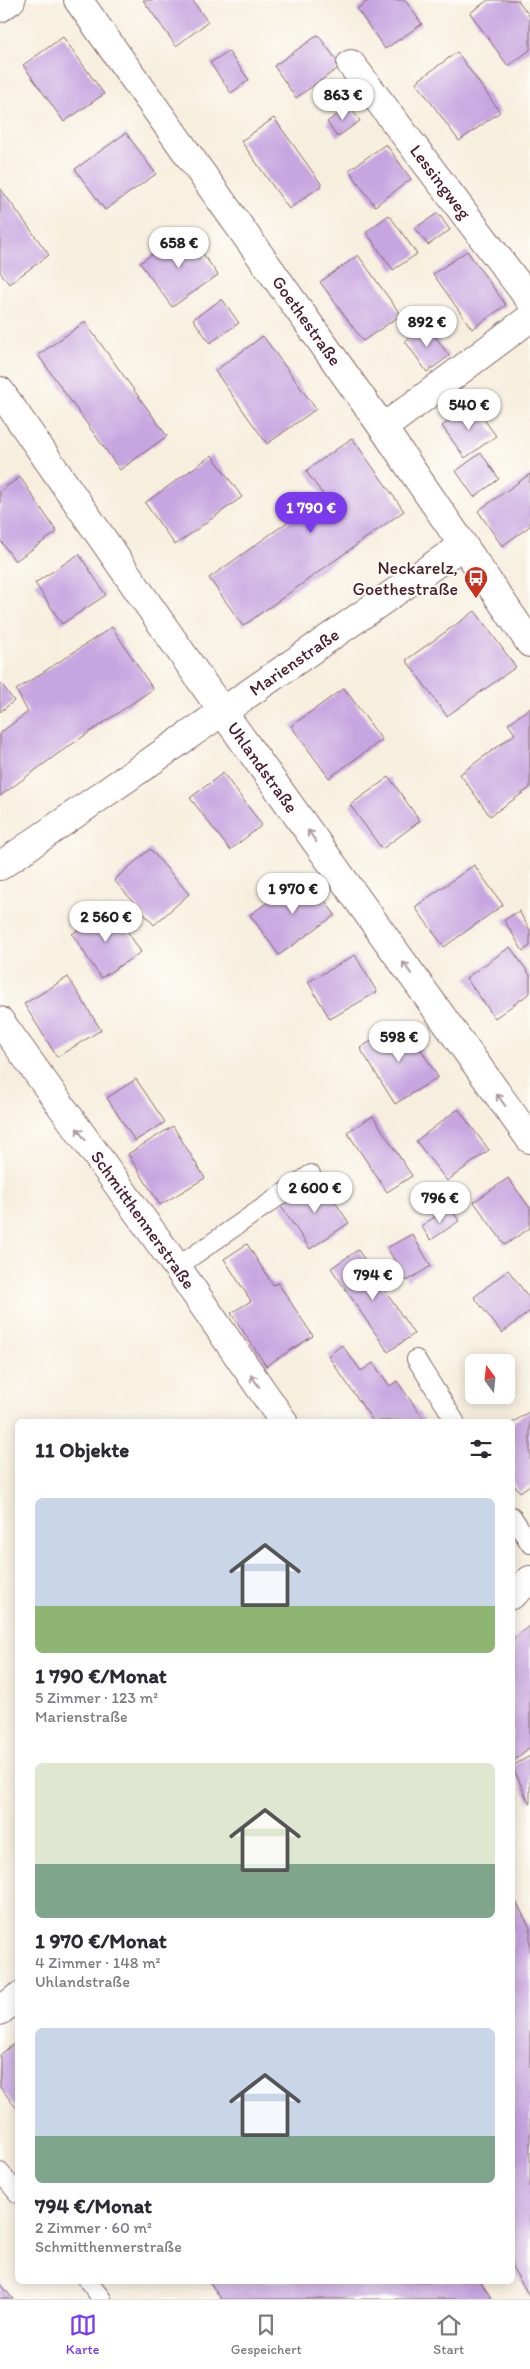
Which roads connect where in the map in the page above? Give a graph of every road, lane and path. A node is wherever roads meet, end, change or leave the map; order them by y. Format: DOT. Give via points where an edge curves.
graph roads {
  1 [pos="11,0"];
  2 [pos="78,0"];
  3 [pos="0,8"];
  4 [pos="351,64"];
  5 [pos="530,300"];
  6 [pos="530,318"];
  7 [pos="0,391"];
  8 [pos="383,428"];
  9 [pos="464,544"];
  10 [pos="530,643"];
  11 [pos="222,711"];
  12 [pos="0,866"];
  13 [pos="0,1021"];
  14 [pos="530,1139"];
  15 [pos="310,1174"];
  16 [pos="177,1267"];
  17 [pos="416,1359"];
  18 [pos="282,1419"];
  19 [pos="454,1419"];
  20 [pos="515,1521"];
  21 [pos="530,1544"];
  22 [pos="530,1580"];
  23 [pos="515,1592"];
  24 [pos="15,1999"];
  25 [pos="0,2011"];
  26 [pos="0,2172"];
  27 [pos="15,2190"];
  28 [pos="90,2284"];
  29 [pos="102,2299"];
  1 -- 3 [label="street"];
  2 -- 8 [label="street, Goethestraße"];
  4 -- 5 [label="street, Lessingweg"];
  6 -- 8 [label="street"];
  7 -- 11 [label="street, Uhlandstraße"];
  8 -- 9 [label="street, Goethestraße"];
  9 -- 10 [label="street, Goethestraße"];
  9 -- 11 [label="street, Marienstraße"];
  11 -- 12 [label="street, Marienstraße"];
  14 -- 11 [label="street, Uhlandstraße, one-way"];
  16 -- 13 [label="street, Schmitthennerstraße, one-way"];
  15 -- 16 [label="lane"];
  18 -- 16 [label="street, Schmitthennerstraße, one-way"];
  17 -- 19 [label="lane"];
  20 -- 21 [label="lane"];
  22 -- 23 [label="street"];
  24 -- 25 [label="street"];
  26 -- 27 [label="lane"];
  28 -- 29 [label="lane"];
}
